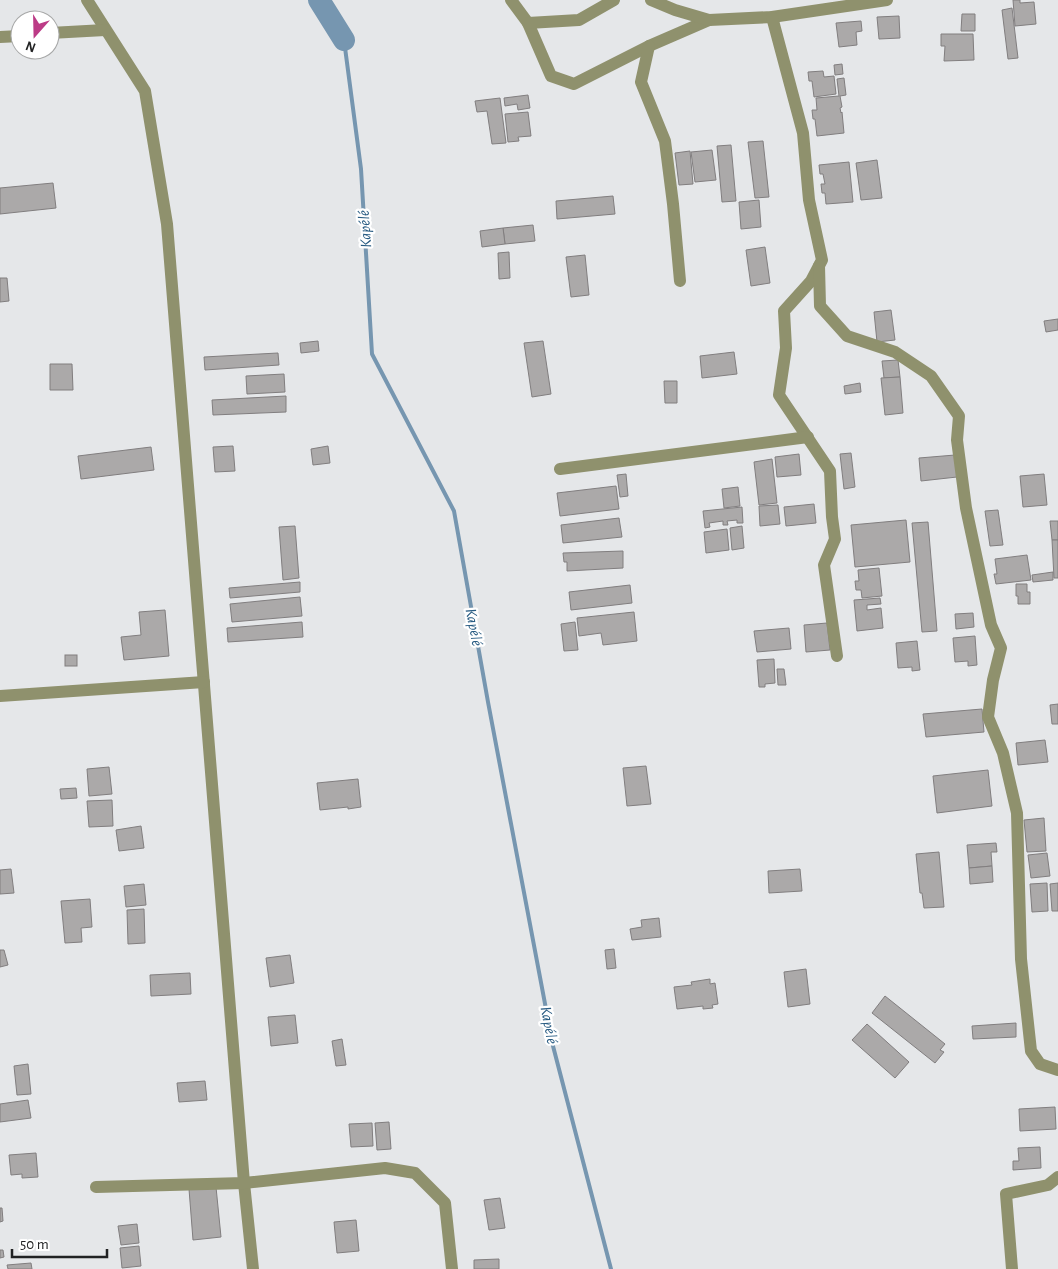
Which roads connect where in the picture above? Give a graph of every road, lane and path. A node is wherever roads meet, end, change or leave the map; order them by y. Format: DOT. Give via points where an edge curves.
graph roads {
  1 [pos="87,0"];
  2 [pos="511,0"];
  3 [pos="614,0"];
  4 [pos="651,0"];
  5 [pos="887,0"];
  6 [pos="772,17"];
  7 [pos="709,20"];
  8 [pos="528,23"];
  9 [pos="105,30"];
  10 [pos="60,33"];
  11 [pos="649,46"];
  12 [pos="819,266"];
  13 [pos="680,282"];
  14 [pos="808,437"];
  15 [pos="560,469"];
  16 [pos="837,656"];
  17 [pos="204,682"];
  18 [pos="0,696"];
  19 [pos="1058,1070"];
  20 [pos="1058,1177"];
  21 [pos="244,1183"];
  22 [pos="96,1187"];
  23 [pos="253,1269"];
  24 [pos="452,1269"];
  25 [pos="1012,1269"];
  1 -- 9 [label="street"];
  2 -- 8 [label="street"];
  3 -- 8 [label="street" via="579,20"];
  4 -- 7 [label="street"];
  5 -- 6 [label="street"];
  6 -- 7 [label="street"];
  6 -- 12 [label="street" via="803,134 808,200 822,260"];
  7 -- 11 [label="street"];
  8 -- 11 [label="street" via="551,76 574,84"];
  9 -- 10 [label="street"];
  9 -- 17 [label="street" via="145,91 167,224"];
  11 -- 13 [label="street" via="641,82 665,141"];
  12 -- 14 [label="street" via="784,311 786,348 779,396"];
  12 -- 19 [label="street" via="820,306 848,336 895,352 931,376 959,416 957,440 966,508 991,625 1001,648 988,717 1003,753 1017,814 1021,959 1031,1050 1040,1064"];
  14 -- 15 [label="street"];
  14 -- 16 [label="street" via="830,472 835,539 824,565"];
  17 -- 18 [label="street"];
  17 -- 21 [label="street"];
  20 -- 25 [label="street" via="1048,1185 1006,1194"];
  21 -- 22 [label="street"];
  21 -- 23 [label="street"];
  21 -- 24 [label="street" via="385,1168 415,1173 445,1202"];
}
